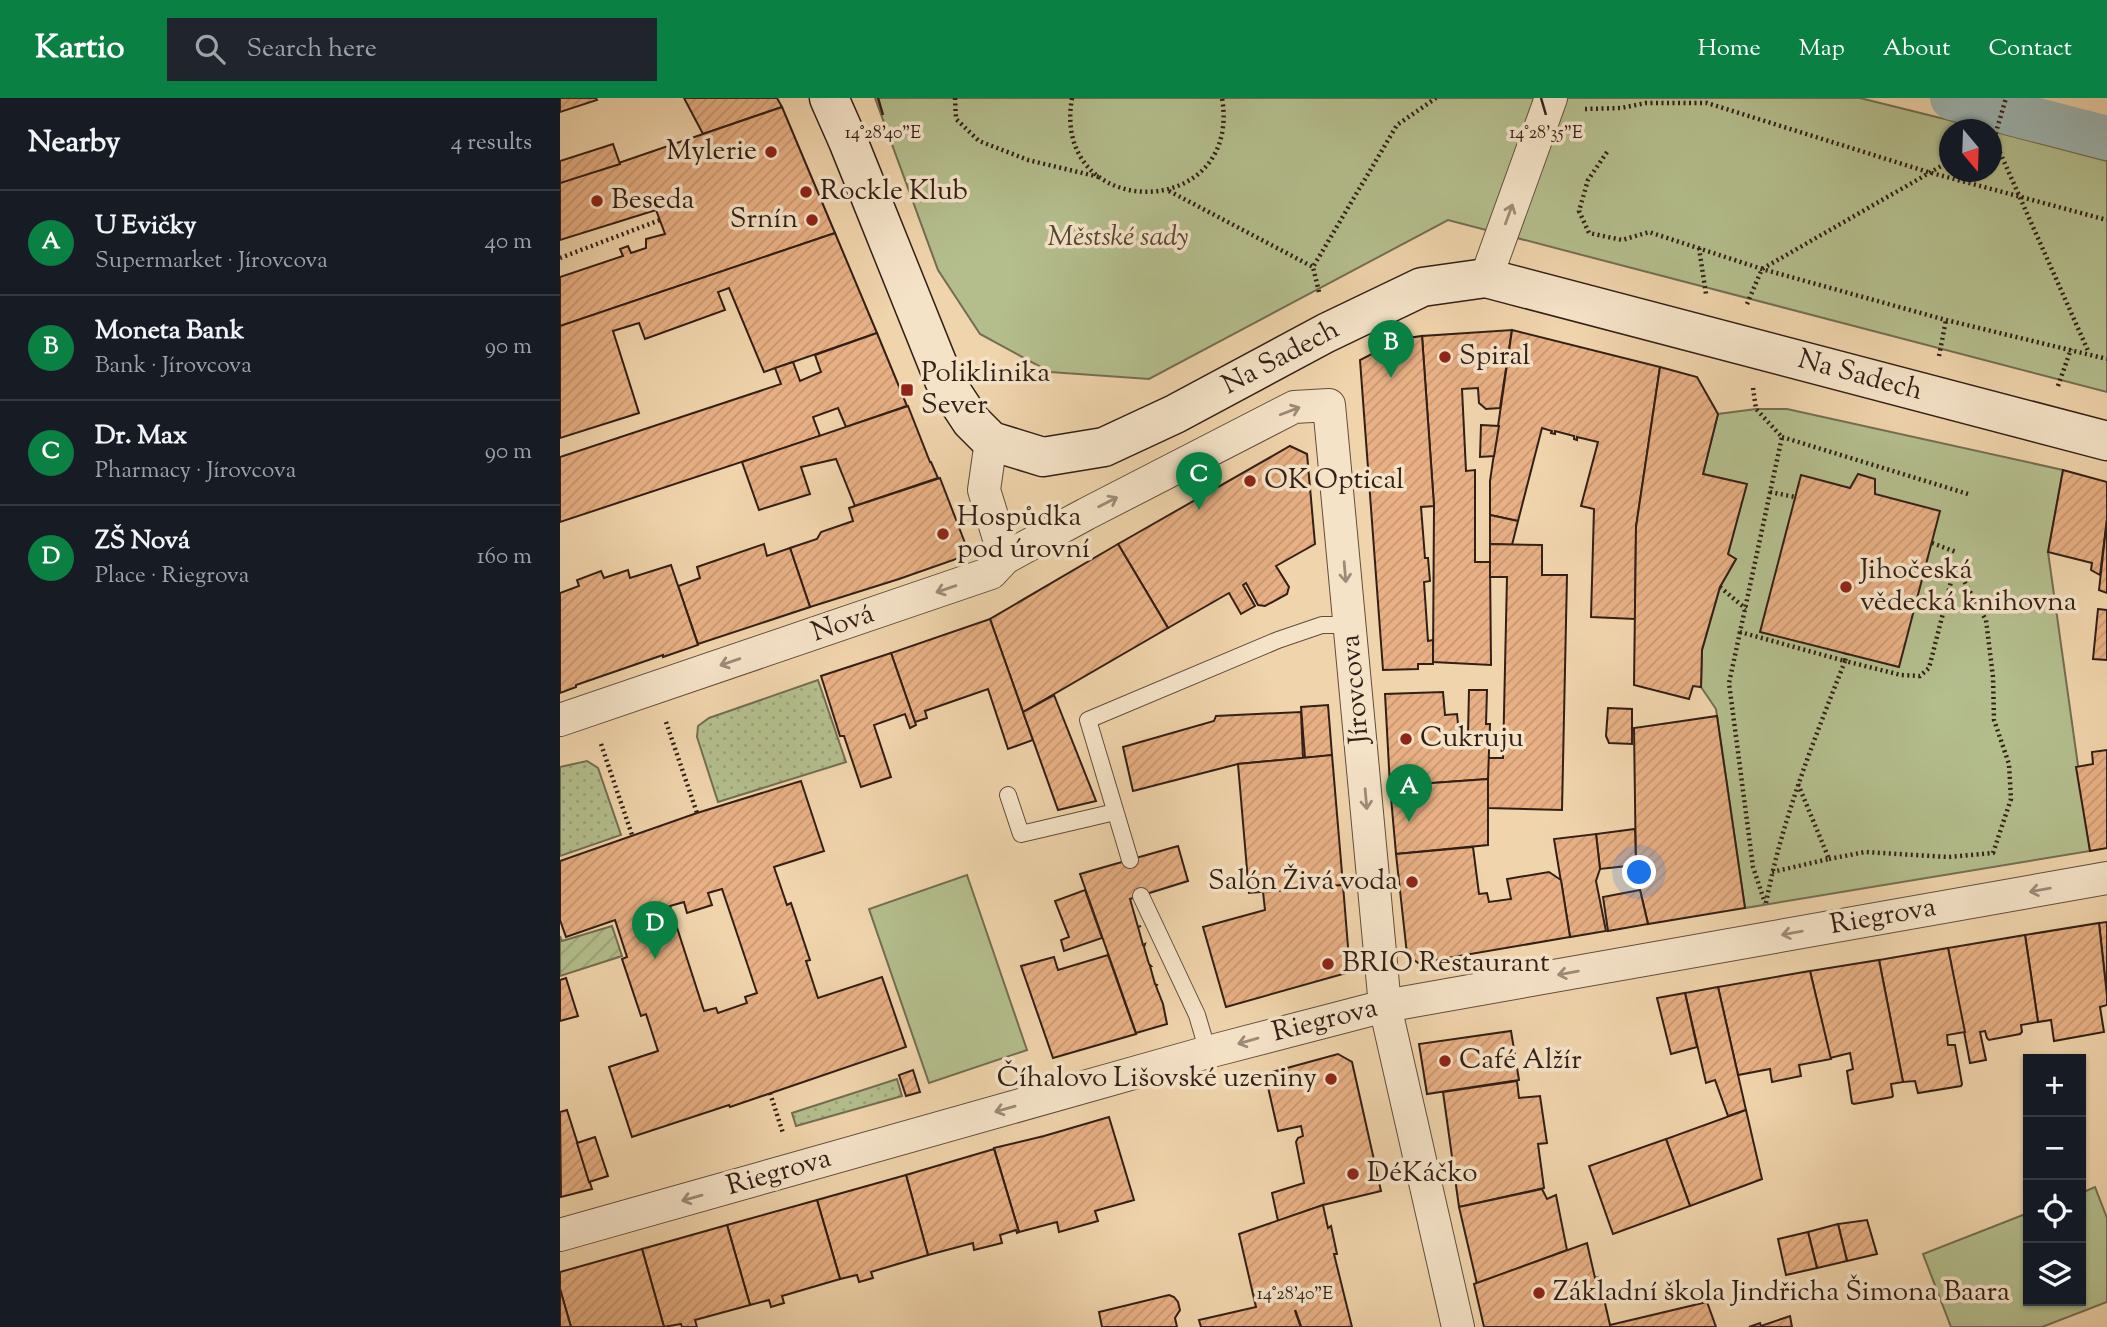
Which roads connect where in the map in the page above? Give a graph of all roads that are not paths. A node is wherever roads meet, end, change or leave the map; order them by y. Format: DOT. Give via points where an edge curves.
graph roads {
  1 [pos="829,98"];
  2 [pos="1564,103"];
  3 [pos="1486,278"];
  4 [pos="991,441"];
  5 [pos="2107,441"];
  6 [pos="1005,558"];
  7 [pos="1350,625"];
  8 [pos="560,720"];
  9 [pos="1008,795"];
  10 [pos="1115,812"];
  11 [pos="1130,860"];
  12 [pos="2107,878"];
  13 [pos="1141,896"];
  14 [pos="1385,1006"];
  15 [pos="1208,1052"];
  16 [pos="560,1235"];
  17 [pos="1458,1327"];
  1 -- 4 [label="street" via="944,380 971,421"];
  3 -- 2 [label="street, one-way"];
  3 -- 4 [label="street, Na Sadech" via="1422,287 1104,447 1043,457"];
  3 -- 5 [label="street, Na Sadech"];
  4 -- 6 [label="street" via="984,490"];
  6 -- 7 [label="street, Jírovcova, one-way" via="1294,407 1329,405"];
  6 -- 8 [label="street, Nová, one-way" via="991,573"];
  7 -- 10 [label="lane" via="1322,625 1278,640 1088,720"];
  7 -- 14 [label="street, Jírovcova, one-way"];
  9 -- 10 [label="lane" via="1021,834"];
  10 -- 11 [label="lane"];
  12 -- 14 [label="street, Riegrova, one-way"];
  13 -- 15 [label="lane" via="1197,1015"];
  14 -- 15 [label="street, Riegrova, one-way"];
  14 -- 17 [label="street, Jírovcova"];
  15 -- 16 [label="street, Riegrova, one-way"];
}
